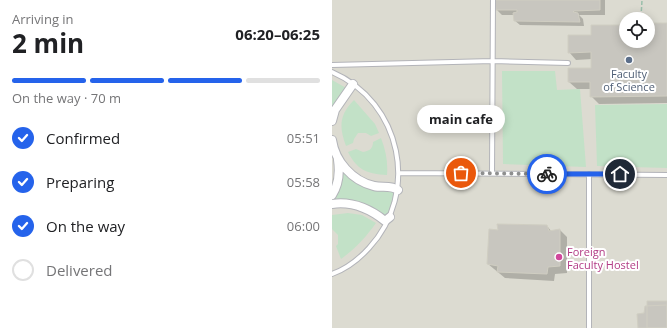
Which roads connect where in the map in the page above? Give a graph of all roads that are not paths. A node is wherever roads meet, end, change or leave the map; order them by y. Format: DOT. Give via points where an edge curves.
graph roads {
  1 [pos="493,0"];
  2 [pos="493,61"];
  3 [pos="568,63"];
  4 [pos="332,65"];
  5 [pos="332,72"];
  6 [pos="353,84"];
  7 [pos="332,121"];
  8 [pos="332,144"];
  9 [pos="338,160"];
  10 [pos="399,173"];
  11 [pos="492,173"];
  12 [pos="589,174"];
  13 [pos="667,174"];
  14 [pos="398,190"];
  15 [pos="332,196"];
  16 [pos="332,204"];
  17 [pos="390,217"];
  18 [pos="332,274"];
  19 [pos="589,328"];
  1 -- 2 [label="lane"];
  2 -- 3 [label="lane"];
  2 -- 4 [label="lane"];
  2 -- 11 [label="lane"];
  5 -- 6 [label="lane"];
  6 -- 7 [label="street" via="337,107"];
  6 -- 10 [label="lane" via="369,98 392,134"];
  8 -- 9 [label="street"];
  9 -- 14 [label="street" via="350,173 364,182"];
  9 -- 15 [label="street" via="339,181"];
  10 -- 11 [label="lane"];
  10 -- 14 [label="lane"];
  11 -- 12 [label="lane"];
  12 -- 13 [label="lane"];
  12 -- 19 [label="lane"];
  14 -- 17 [label="lane"];
  16 -- 17 [label="street" via="344,203 365,208 385,221"];
  17 -- 18 [label="lane" via="377,239 360,258"];
}
